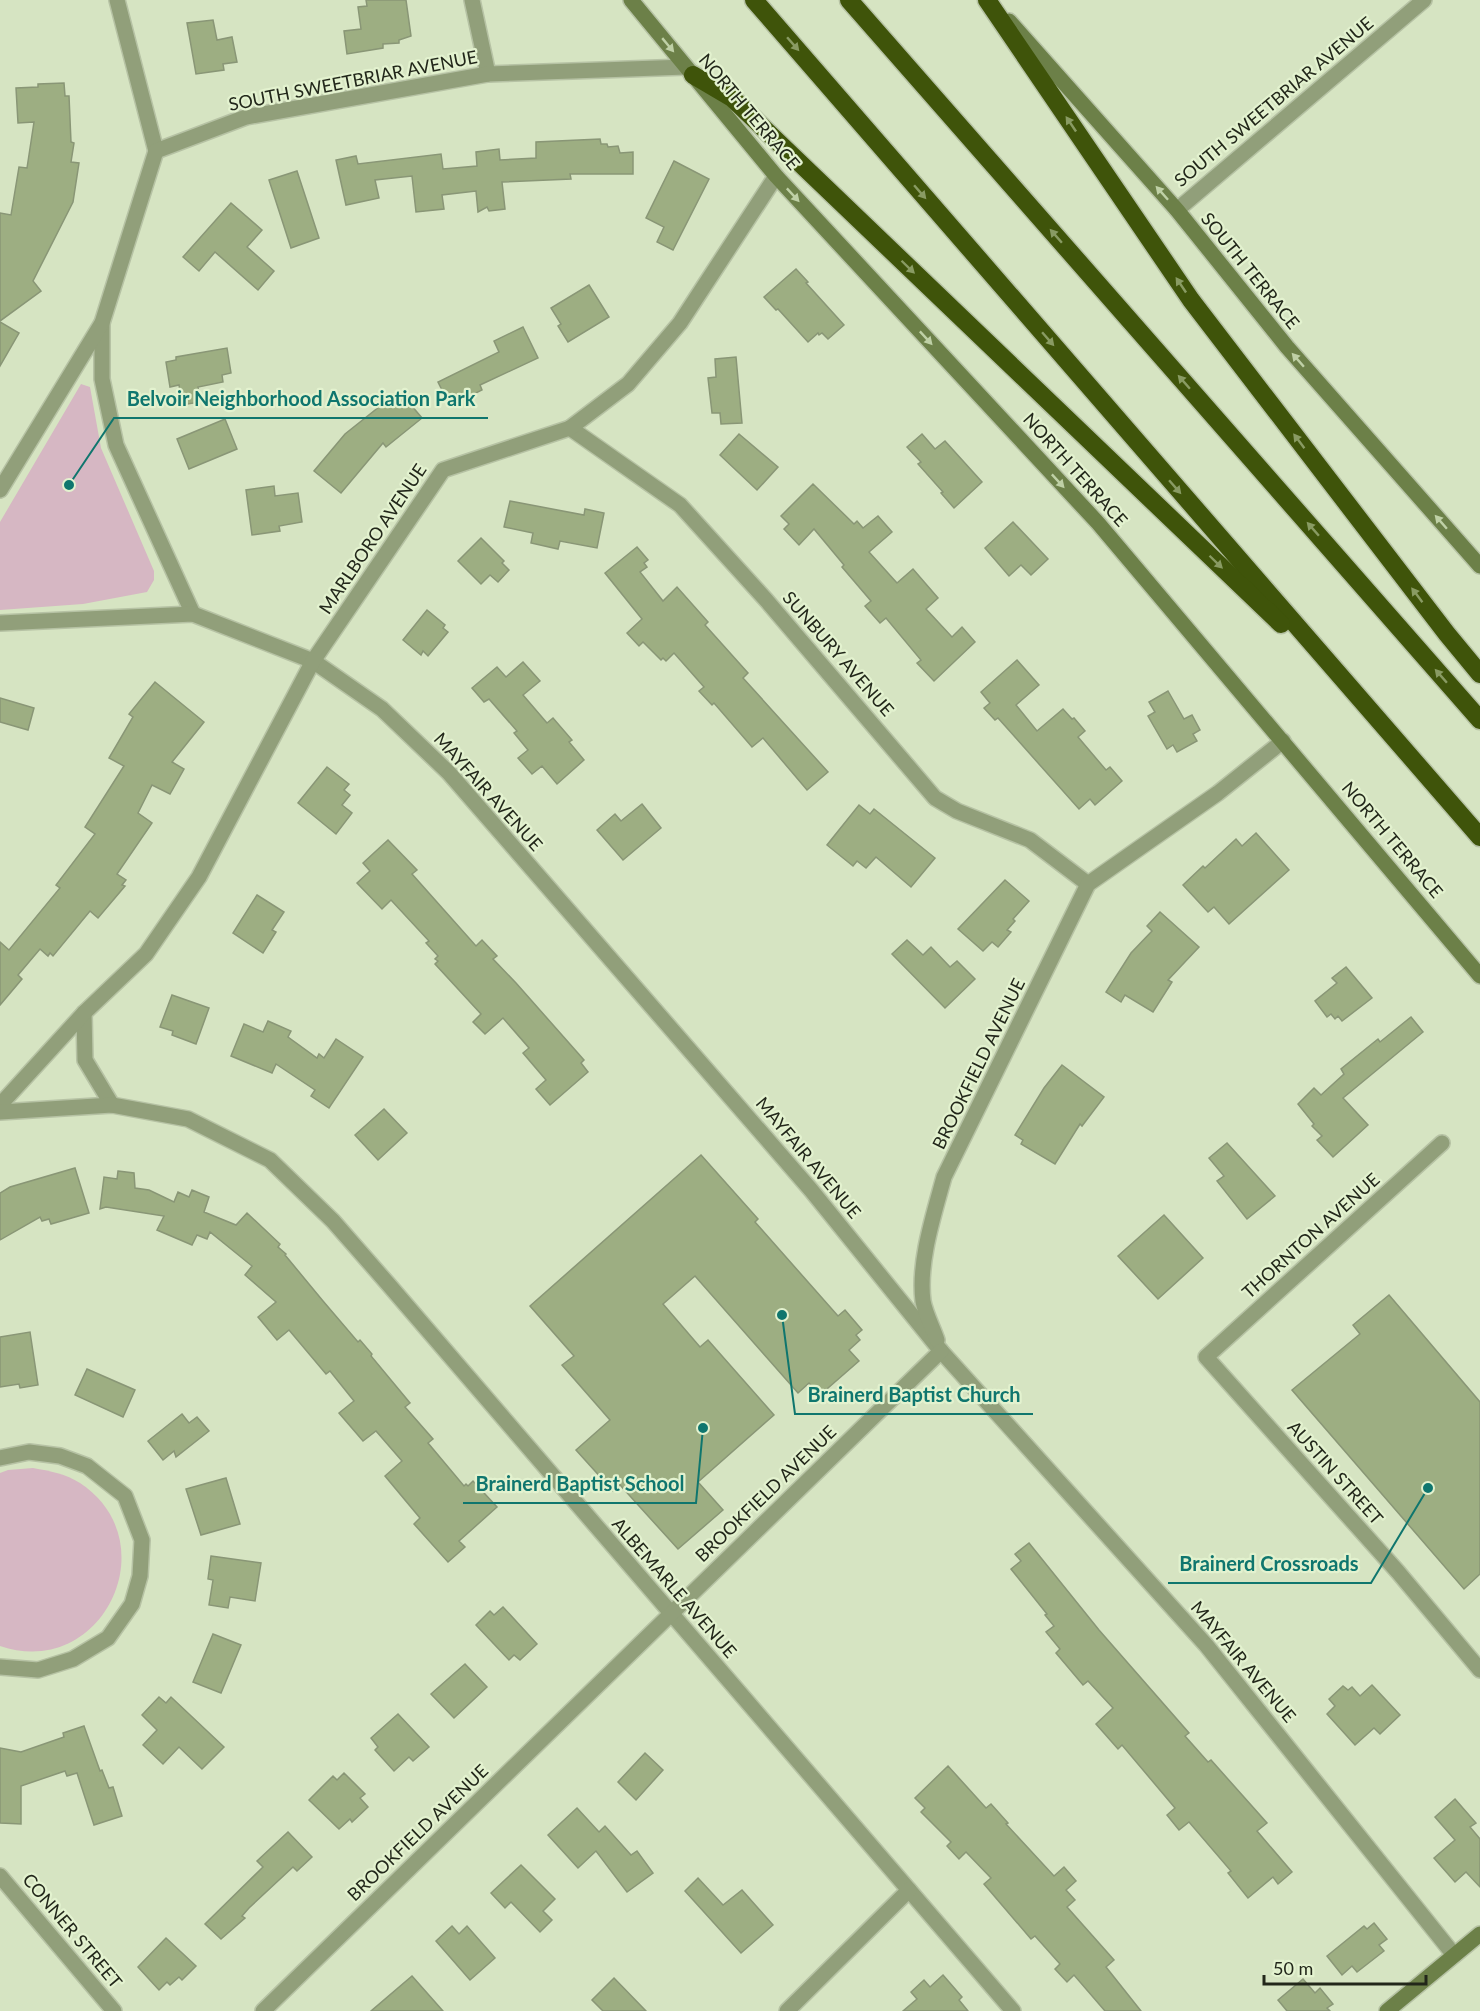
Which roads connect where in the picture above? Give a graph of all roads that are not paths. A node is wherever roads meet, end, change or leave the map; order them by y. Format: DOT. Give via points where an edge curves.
graph roads {
  1 [pos="117,0"];
  2 [pos="472,0"];
  3 [pos="631,0"];
  4 [pos="754,0"];
  5 [pos="849,0"];
  6 [pos="989,0"];
  7 [pos="1424,0"];
  8 [pos="689,71"];
  9 [pos="488,74"];
  10 [pos="156,151"];
  11 [pos="776,176"];
  12 [pos="1177,210"];
  13 [pos="102,323"];
  14 [pos="570,428"];
  15 [pos="0,490"];
  16 [pos="1480,566"];
  17 [pos="193,614"];
  18 [pos="0,623"];
  19 [pos="313,661"];
  20 [pos="1480,674"];
  21 [pos="1364,703"];
  22 [pos="1480,720"];
  23 [pos="1283,741"];
  24 [pos="1480,837"];
  25 [pos="1088,884"];
  26 [pos="1480,976"];
  27 [pos="84,1013"];
  28 [pos="112,1104"];
  29 [pos="0,1105"];
  30 [pos="0,1112"];
  31 [pos="1442,1143"];
  32 [pos="941,1351"];
  33 [pos="1206,1357"];
  34 [pos="0,1458"];
  35 [pos="670,1615"];
  36 [pos="0,1667"];
  37 [pos="1480,1670"];
  38 [pos="0,1876"];
  39 [pos="909,1890"];
  40 [pos="1480,1934"];
  41 [pos="1454,1954"];
  42 [pos="114,2011"];
  43 [pos="262,2011"];
  44 [pos="787,2011"];
  45 [pos="1013,2011"];
  46 [pos="1387,2011"];
  1 -- 10 [label="street"];
  2 -- 9 [label="street"];
  3 -- 8 [label="street, NORTH TERRACE, one-way"];
  4 -- 21 [label="highway, one-way"];
  22 -- 5 [label="highway, one-way"];
  12 -- 6 [label="street, SOUTH TERRACE, one-way"];
  20 -- 6 [label="highway, one-way" via="1191,300"];
  7 -- 12 [label="street, SOUTH SWEETBRIAR AVENUE"];
  8 -- 9 [label="street, SOUTH SWEETBRIAR AVENUE"];
  8 -- 11 [label="street, NORTH TERRACE"];
  8 -- 21 [label="highway, one-way" via="732,98"];
  9 -- 10 [label="street, SOUTH SWEETBRIAR AVENUE" via="246,117"];
  10 -- 13 [label="street"];
  11 -- 14 [label="street, MARLBORO AVENUE" via="680,323 628,384"];
  11 -- 23 [label="street, NORTH TERRACE, one-way" via="1098,523"];
  16 -- 12 [label="street, SOUTH TERRACE, one-way" via="1287,347"];
  13 -- 15 [label="street"];
  13 -- 17 [label="street" via="102,379 116,445"];
  14 -- 19 [label="street, MARLBORO AVENUE" via="443,470"];
  14 -- 25 [label="street, SUNBURY AVENUE" via="680,505 935,798 1030,840"];
  17 -- 18 [label="street, MAYFAIR AVENUE"];
  17 -- 19 [label="street, MAYFAIR AVENUE"];
  19 -- 27 [label="street, MARLBORO AVENUE" via="199,877 146,954"];
  19 -- 32 [label="street, MAYFAIR AVENUE" via="382,710 449,773 811,1190"];
  21 -- 24 [label="highway"];
  23 -- 25 [label="street, BROOKFIELD AVENUE" via="1218,793"];
  23 -- 26 [label="street, NORTH TERRACE"];
  25 -- 32 [label="street, BROOKFIELD AVENUE" via="945,1177 931,1223 923,1281 923,1301"];
  27 -- 28 [label="street" via="85,1060"];
  27 -- 29 [label="street, MARLBORO AVENUE"];
  28 -- 30 [label="street"];
  28 -- 35 [label="street, ALBEMARLE AVENUE" via="188,1119 270,1160 333,1221"];
  31 -- 33 [label="street, THORNTON AVENUE"];
  32 -- 35 [label="street, BROOKFIELD AVENUE"];
  32 -- 41 [label="street, MAYFAIR AVENUE" via="1206,1645"];
  33 -- 37 [label="street, AUSTIN STREET"];
  34 -- 36 [label="street" via="29,1452 60,1456 87,1466 125,1496 142,1540 140,1576 132,1604 108,1638 73,1659 38,1671"];
  35 -- 39 [label="street, ALBEMARLE AVENUE"];
  35 -- 43 [label="street, BROOKFIELD AVENUE"];
  38 -- 42 [label="street, CONNER STREET"];
  39 -- 44 [label="street"];
  39 -- 45 [label="street, ALBEMARLE AVENUE"];
  40 -- 41 [label="street"];
  41 -- 46 [label="street"];
}
